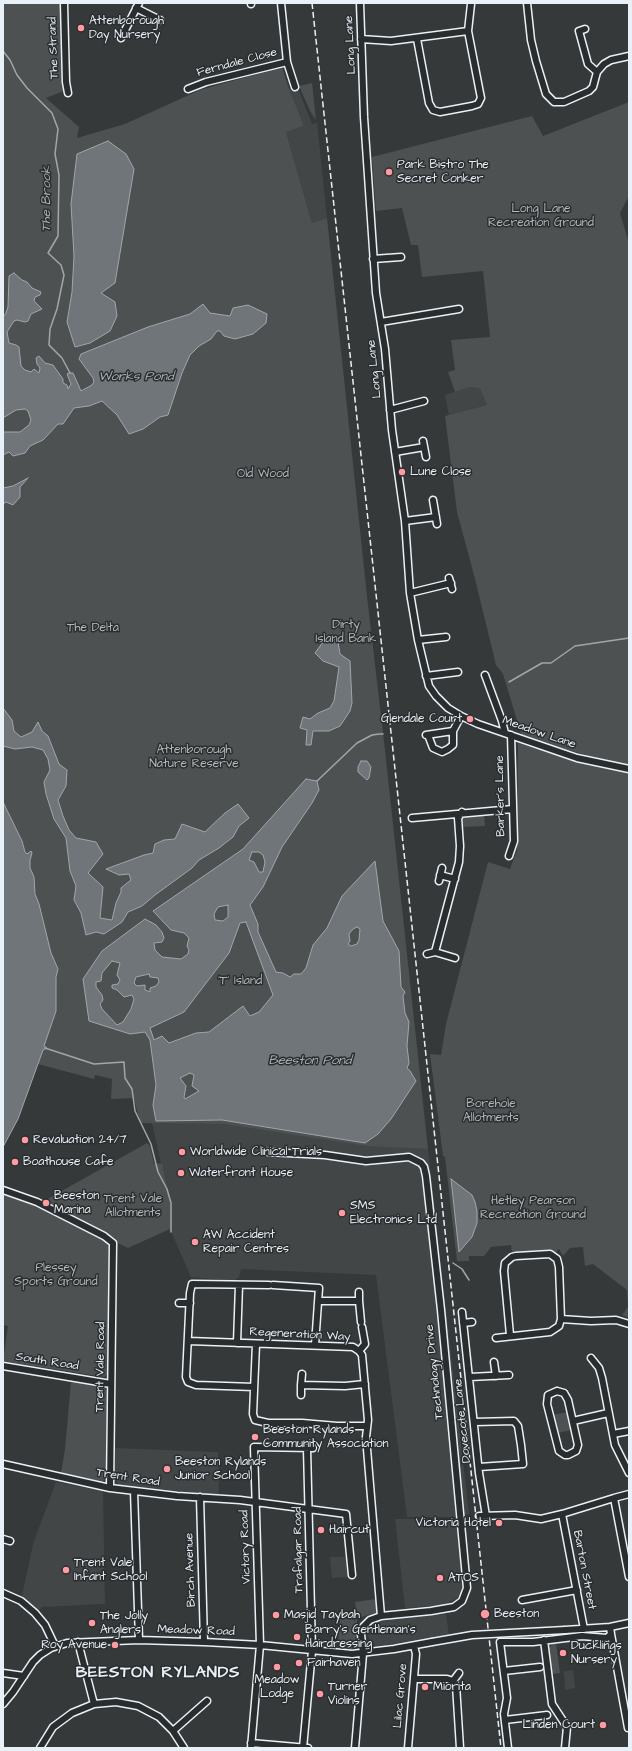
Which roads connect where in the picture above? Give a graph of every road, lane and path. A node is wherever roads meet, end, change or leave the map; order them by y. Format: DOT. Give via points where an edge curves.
graph roads {
  1 [pos="64,3"];
  2 [pos="281,3"];
  3 [pos="360,3"];
  4 [pos="526,3"];
  5 [pos="471,4"];
  6 [pos="137,5"];
  7 [pos="155,20"];
  8 [pos="585,29"];
  9 [pos="468,31"];
  10 [pos="121,33"];
  11 [pos="361,39"];
  12 [pos="417,39"];
  13 [pos="629,56"];
  14 [pos="287,62"];
  15 [pos="597,72"];
  16 [pos="191,85"];
  17 [pos="295,87"];
  18 [pos="68,93"];
  19 [pos="401,257"];
  20 [pos="373,259"];
  21 [pos="459,309"];
  22 [pos="381,322"];
  23 [pos="424,401"];
  24 [pos="390,410"];
  25 [pos="395,452"];
  26 [pos="426,457"];
  27 [pos="433,500"];
  28 [pos="436,517"];
  29 [pos="405,521"];
  30 [pos="437,524"];
  31 [pos="451,583"];
  32 [pos="410,593"];
  33 [pos="446,637"];
  34 [pos="418,640"];
  35 [pos="458,672"];
  36 [pos="484,675"];
  37 [pos="426,676"];
  38 [pos="461,716"];
  39 [pos="453,731"];
  40 [pos="508,734"];
  41 [pos="629,769"];
  42 [pos="513,809"];
  43 [pos="462,812"];
  44 [pos="412,818"];
  45 [pos="509,856"];
  46 [pos="442,868"];
  47 [pos="455,879"];
  48 [pos="435,952"];
  49 [pos="427,954"];
  50 [pos="455,958"];
  51 [pos="268,1152"];
  52 [pos="3,1190"];
  53 [pos="239,1284"];
  54 [pos="359,1292"];
  55 [pos="319,1301"];
  56 [pos="359,1301"];
  57 [pos="179,1303"];
  58 [pos="190,1303"];
  59 [pos="462,1312"];
  60 [pos="561,1319"];
  61 [pos="472,1322"];
  62 [pos="463,1323"];
  63 [pos="629,1324"];
  64 [pos="510,1335"];
  65 [pos="496,1338"];
  66 [pos="189,1341"];
  67 [pos="238,1343"];
  68 [pos="256,1344"];
  69 [pos="315,1345"];
  70 [pos="359,1351"];
  71 [pos="592,1358"];
  72 [pos="494,1362"];
  73 [pos="3,1366"];
  74 [pos="302,1374"];
  75 [pos="509,1375"];
  76 [pos="496,1376"];
  77 [pos="470,1377"];
  78 [pos="111,1384"];
  79 [pos="365,1384"];
  80 [pos="301,1385"];
  81 [pos="254,1387"];
  82 [pos="301,1395"];
  83 [pos="608,1413"];
  84 [pos="573,1421"];
  85 [pos="474,1422"];
  86 [pos="367,1426"];
  87 [pos="629,1431"];
  88 [pos="613,1434"];
  89 [pos="310,1448"];
  90 [pos="3,1464"];
  91 [pos="479,1467"];
  92 [pos="629,1473"];
  93 [pos="110,1488"];
  94 [pos="134,1491"];
  95 [pos="629,1494"];
  96 [pos="200,1497"];
  97 [pos="614,1498"];
  98 [pos="255,1502"];
  99 [pos="309,1509"];
  100 [pos="562,1514"];
  101 [pos="479,1516"];
  102 [pos="486,1516"];
  103 [pos="3,1539"];
  104 [pos="10,1541"];
  105 [pos="627,1554"];
  106 [pos="352,1575"];
  107 [pos="629,1577"];
  108 [pos="577,1590"];
  109 [pos="3,1593"];
  110 [pos="528,1606"];
  111 [pos="381,1616"];
  112 [pos="629,1623"];
  113 [pos="610,1627"];
  114 [pos="584,1629"];
  115 [pos="611,1634"];
  116 [pos="139,1640"];
  117 [pos="544,1640"];
  118 [pos="78,1642"];
  119 [pos="204,1642"];
  120 [pos="260,1645"];
  121 [pos="54,1646"];
  122 [pos="414,1646"];
  123 [pos="312,1651"];
  124 [pos="363,1654"];
  125 [pos="540,1667"];
  126 [pos="504,1671"];
  127 [pos="3,1673"];
  128 [pos="459,1673"];
  129 [pos="24,1676"];
  130 [pos="414,1679"];
  131 [pos="453,1681"];
  132 [pos="207,1701"];
  133 [pos="3,1704"];
  134 [pos="94,1704"];
  135 [pos="547,1715"];
  136 [pos="505,1720"];
  137 [pos="628,1728"];
  138 [pos="174,1731"];
  139 [pos="251,1745"];
  140 [pos="40,1748"];
  141 [pos="184,1748"];
  142 [pos="303,1748"];
  143 [pos="308,1748"];
  144 [pos="355,1748"];
  145 [pos="408,1748"];
  146 [pos="460,1748"];
  147 [pos="508,1748"];
  148 [pos="565,1748"];
  1 -- 18 [label="street, The Strand"];
  2 -- 14 [label="street"];
  3 -- 11 [label="street, Long Lane"];
  4 -- 15 [label="street" via="530,40 546,94 551,99 558,103 564,102 589,92"];
  5 -- 9 [label="street"];
  6 -- 7 [label="street"];
  6 -- 10 [label="street"];
  8 -- 15 [label="street" via="579,31 588,64"];
  9 -- 12 [label="street"];
  9 -- 12 [label="street" via="481,98 478,104 440,112 431,108"];
  11 -- 12 [label="street"];
  11 -- 20 [label="street, Long Lane"];
  13 -- 15 [label="street" via="611,60"];
  14 -- 16 [label="street, Ferndale Close"];
  14 -- 17 [label="street"];
  19 -- 20 [label="street"];
  20 -- 22 [label="street, Long Lane"];
  21 -- 22 [label="street"];
  22 -- 24 [label="street, Long Lane"];
  23 -- 24 [label="street"];
  24 -- 25 [label="street, Long Lane"];
  25 -- 26 [label="street" via="424,444"];
  25 -- 29 [label="street, Long Lane"];
  27 -- 28 [label="street"];
  28 -- 29 [label="street"];
  28 -- 30 [label="street"];
  29 -- 32 [label="street, Long Lane"];
  31 -- 32 [label="street"];
  32 -- 34 [label="street, Long Lane"];
  33 -- 34 [label="street"];
  34 -- 37 [label="street, Long Lane"];
  35 -- 37 [label="street"];
  36 -- 40 [label="street" via="491,681"];
  37 -- 38 [label="street, Long Lane" via="436,696"];
  38 -- 39 [label="street"];
  38 -- 40 [label="street, Meadow Lane"];
  39 -- 39 [label="street" via="426,735 433,748 442,752 453,745"];
  40 -- 41 [label="street, Meadow Lane" via="577,758"];
  40 -- 42 [label="street, Barker's Lane"];
  42 -- 43 [label="street"];
  42 -- 45 [label="street, Barker's Lane" via="514,840"];
  43 -- 44 [label="street"];
  43 -- 47 [label="street" via="458,818 460,851"];
  46 -- 47 [label="street" via="439,878"];
  47 -- 48 [label="street"];
  48 -- 49 [label="street"];
  48 -- 50 [label="street"];
  51 -- 111 [label="street, Technology Drive" via="325,1155 366,1161 409,1157 424,1167 467,1588 462,1601 452,1608"];
  52 -- 78 [label="street, Trent Vale Road" via="37,1202 111,1241 114,1246"];
  53 -- 55 [label="street" via="319,1288"];
  53 -- 58 [label="street" via="192,1284"];
  53 -- 67 [label="street"];
  54 -- 56 [label="street"];
  55 -- 56 [label="street"];
  55 -- 69 [label="street"];
  56 -- 70 [label="street" via="365,1344"];
  57 -- 58 [label="street"];
  58 -- 66 [label="street"];
  59 -- 62 [label="street, Dovecote Lane"];
  60 -- 63 [label="street" via="616,1320"];
  60 -- 64 [label="street" via="557,1328 550,1332"];
  60 -- 64 [label="street" via="559,1267 556,1260 546,1253 512,1257 505,1263 504,1271"];
  61 -- 62 [label="street"];
  62 -- 77 [label="street, Dovecote Lane"];
  64 -- 65 [label="street"];
  66 -- 67 [label="street, Regeneration Way"];
  66 -- 81 [label="street" via="186,1376 188,1382"];
  67 -- 68 [label="street, Regeneration Way"];
  68 -- 69 [label="street, Regeneration Way"];
  68 -- 81 [label="street"];
  69 -- 70 [label="street, Regeneration Way" via="353,1347"];
  70 -- 79 [label="street, Regeneration Way" via="362,1355"];
  71 -- 83 [label="street" via="602,1378"];
  72 -- 76 [label="street"];
  73 -- 78 [label="street, South Road"];
  74 -- 80 [label="street"];
  75 -- 76 [label="street"];
  76 -- 77 [label="street"];
  77 -- 85 [label="street, Dovecote Lane"];
  78 -- 93 [label="street, Trent Vale Road"];
  79 -- 80 [label="street"];
  79 -- 86 [label="street, Regeneration Way"];
  80 -- 82 [label="street"];
  81 -- 86 [label="street" via="252,1414 255,1420 268,1423"];
  83 -- 84 [label="street"];
  83 -- 88 [label="street"];
  84 -- 84 [label="street" via="578,1445 573,1454 565,1455 559,1451 556,1444 546,1404 548,1395 557,1391 564,1393"];
  85 -- 91 [label="street, Dovecote Lane"];
  85 -- 91 [label="street" via="514,1421 518,1426 522,1452 523,1464"];
  86 -- 111 [label="street, Regeneration Way"];
  87 -- 88 [label="street"];
  88 -- 92 [label="street" via="615,1445"];
  89 -- 98 [label="street, Victory Road" via="254,1447"];
  89 -- 99 [label="street, Trafalgar Road"];
  90 -- 93 [label="street, Trent Road"];
  91 -- 102 [label="street, Dovecote Lane"];
  93 -- 94 [label="street, Trent Road"];
  94 -- 96 [label="street, Trent Road"];
  94 -- 116 [label="street"];
  95 -- 97 [label="street"];
  96 -- 98 [label="street, Trent Road"];
  96 -- 119 [label="street, Birch Avenue"];
  97 -- 100 [label="street"];
  97 -- 105 [label="street"];
  98 -- 99 [label="street, Trent Road"];
  98 -- 120 [label="street, Victory Road"];
  99 -- 106 [label="street, Trent Road" via="346,1514"];
  99 -- 123 [label="street, Trafalgar Road"];
  100 -- 102 [label="street" via="541,1518 515,1515"];
  100 -- 108 [label="street, Barton Street"];
  101 -- 102 [label="street"];
  103 -- 104 [label="street"];
  105 -- 107 [label="street"];
  108 -- 110 [label="street" via="524,1600"];
  108 -- 114 [label="street, Barton Street"];
  109 -- 121 [label="street" via="21,1601 35,1613 45,1626"];
  111 -- 124 [label="street, Technology Drive" via="370,1620 363,1627"];
  112 -- 113 [label="street, Meadow Road"];
  113 -- 114 [label="street, Meadow Road"];
  113 -- 115 [label="street"];
  114 -- 122 [label="street, Meadow Road, bridge" via="472,1635"];
  115 -- 117 [label="street" via="607,1638 582,1636"];
  115 -- 137 [label="street"];
  116 -- 118 [label="street, Meadow Road"];
  116 -- 119 [label="street, Meadow Road"];
  117 -- 126 [label="street" via="500,1642"];
  117 -- 148 [label="street" via="552,1704 568,1729"];
  118 -- 121 [label="street, Meadow Road"];
  118 -- 134 [label="street"];
  119 -- 120 [label="street, Meadow Road"];
  120 -- 123 [label="street, Meadow Road"];
  120 -- 139 [label="street, Victory Road"];
  121 -- 129 [label="street, Meadow Road" via="35,1659"];
  122 -- 124 [label="street, Meadow Road"];
  122 -- 130 [label="street, Lilac Grove"];
  123 -- 124 [label="street, Meadow Road"];
  123 -- 142 [label="street, Trafalgar Road"];
  124 -- 144 [label="street"];
  125 -- 126 [label="street"];
  126 -- 136 [label="street" via="507,1698"];
  127 -- 129 [label="street"];
  128 -- 131 [label="street"];
  129 -- 133 [label="street, Meadow Road"];
  130 -- 131 [label="street"];
  130 -- 145 [label="street, Lilac Grove"];
  131 -- 146 [label="street" via="457,1690"];
  132 -- 138 [label="street"];
  134 -- 138 [label="street" via="116,1702 138,1706 159,1717"];
  134 -- 140 [label="street" via="64,1718 49,1732"];
  135 -- 136 [label="street"];
  136 -- 147 [label="street"];
  138 -- 141 [label="street"];
  139 -- 142 [label="street"];
  142 -- 143 [label="street"];
}
